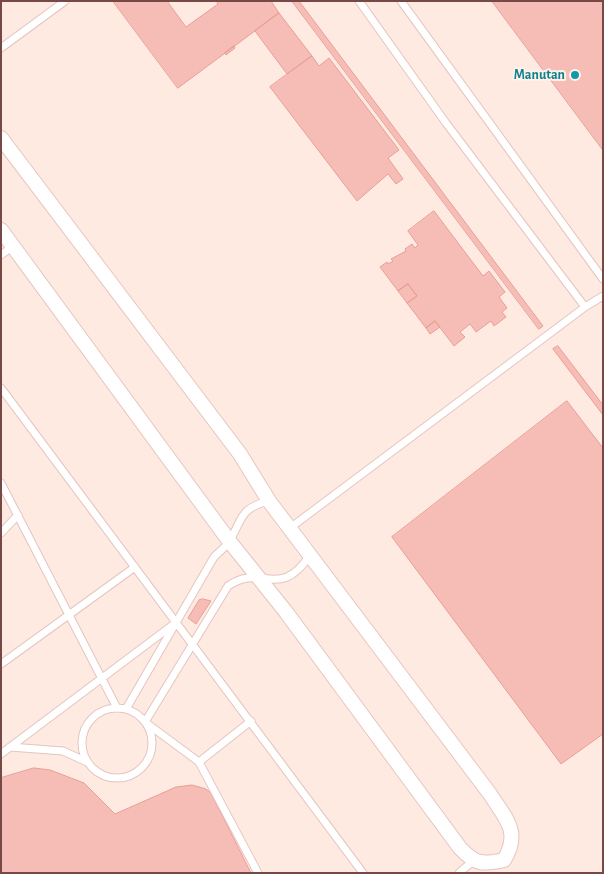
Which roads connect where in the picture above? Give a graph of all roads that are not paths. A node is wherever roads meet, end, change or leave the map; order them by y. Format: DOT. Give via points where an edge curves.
graph roads {
  1 [pos="65,1"];
  2 [pos="359,1"];
  3 [pos="401,1"];
  4 [pos="1,48"];
  5 [pos="1,138"];
  6 [pos="1,230"];
  7 [pos="13,246"];
  8 [pos="1,256"];
  9 [pos="603,279"];
  10 [pos="603,296"];
  11 [pos="585,307"];
  12 [pos="1,388"];
  13 [pos="1,482"];
  14 [pos="269,501"];
  15 [pos="18,514"];
  16 [pos="290,528"];
  17 [pos="1,533"];
  18 [pos="230,542"];
  19 [pos="310,555"];
  20 [pos="135,567"];
  21 [pos="260,578"];
  22 [pos="69,615"];
  23 [pos="176,622"];
  24 [pos="192,645"];
  25 [pos="1,664"];
  26 [pos="102,678"];
  27 [pos="117,708"];
  28 [pos="126,709"];
  29 [pos="251,721"];
  30 [pos="145,722"];
  31 [pos="10,747"];
  32 [pos="1,754"];
  33 [pos="87,762"];
  34 [pos="199,762"];
  35 [pos="473,861"];
  36 [pos="258,873"];
  37 [pos="364,873"];
  38 [pos="459,873"];
  1 -- 4 [label="lane"];
  2 -- 11 [label="lane"];
  3 -- 9 [label="lane"];
  5 -- 14 [label="street" via="240,454"];
  6 -- 7 [label="street"];
  7 -- 8 [label="lane"];
  7 -- 18 [label="street"];
  10 -- 11 [label="lane"];
  11 -- 16 [label="lane"];
  12 -- 20 [label="lane"];
  13 -- 15 [label="lane"];
  14 -- 16 [label="street"];
  14 -- 18 [label="lane" via="240,517"];
  15 -- 17 [label="lane"];
  15 -- 22 [label="lane"];
  16 -- 19 [label="street"];
  18 -- 21 [label="street"];
  18 -- 23 [label="lane" via="214,557"];
  19 -- 21 [label="lane" via="288,578"];
  19 -- 35 [label="street" via="490,794 512,829 510,850 504,860 490,863"];
  20 -- 22 [label="lane"];
  20 -- 23 [label="lane"];
  21 -- 24 [label="lane" via="237,579 228,586"];
  21 -- 35 [label="street" via="460,848"];
  22 -- 25 [label="lane"];
  22 -- 26 [label="lane"];
  23 -- 24 [label="lane"];
  23 -- 26 [label="lane"];
  23 -- 28 [label="lane"];
  24 -- 29 [label="lane"];
  24 -- 30 [label="lane"];
  26 -- 27 [label="lane"];
  26 -- 31 [label="lane"];
  27 -- 28 [label="lane"];
  27 -- 33 [label="lane" via="102,711 86,728 82,751"];
  28 -- 30 [label="lane"];
  29 -- 34 [label="lane"];
  29 -- 37 [label="lane"];
  30 -- 33 [label="lane" via="152,748 146,764 137,772 127,777 110,778 95,771"];
  30 -- 34 [label="lane"];
  31 -- 32 [label="lane"];
  31 -- 33 [label="lane" via="63,751"];
  34 -- 36 [label="lane"];
  35 -- 38 [label="lane"];
}
